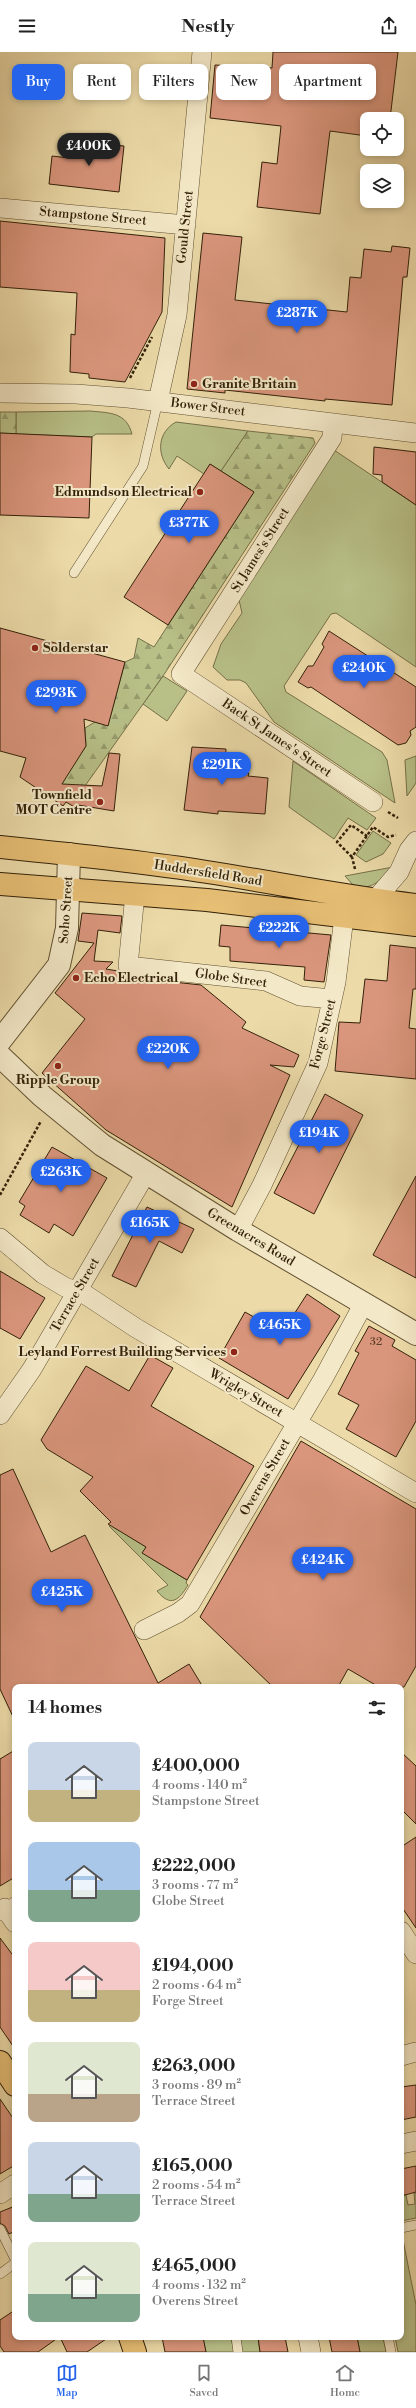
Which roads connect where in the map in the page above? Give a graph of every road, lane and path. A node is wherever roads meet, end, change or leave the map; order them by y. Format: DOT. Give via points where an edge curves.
graph roads {
  1 [pos="202,52"];
  2 [pos="0,208"];
  3 [pos="186,225"];
  4 [pos="154,332"];
  5 [pos="126,385"];
  6 [pos="0,393"];
  7 [pos="158,401"];
  8 [pos="333,424"];
  9 [pos="416,433"];
  10 [pos="74,573"];
  11 [pos="182,674"];
  12 [pos="373,802"];
  13 [pos="367,836"];
  14 [pos="412,841"];
  15 [pos="0,847"];
  16 [pos="69,854"];
  17 [pos="352,857"];
  18 [pos="355,869"];
  19 [pos="0,884"];
  20 [pos="68,889"];
  21 [pos="135,894"];
  22 [pos="376,900"];
  23 [pos="416,905"];
  24 [pos="344,917"];
  25 [pos="416,925"];
  26 [pos="332,1000"];
  27 [pos="0,1041"];
  28 [pos="0,1056"];
  29 [pos="44,1115"];
  30 [pos="146,1173"];
  31 [pos="0,1195"];
  32 [pos="238,1230"];
  33 [pos="0,1238"];
  34 [pos="76,1292"];
  35 [pos="364,1303"];
  36 [pos="416,1334"];
  37 [pos="0,1415"];
  38 [pos="297,1422"];
  39 [pos="416,1493"];
  40 [pos="144,1630"];
  41 [pos="404,1936"];
  42 [pos="416,1954"];
  43 [pos="416,2052"];
  44 [pos="404,2055"];
  45 [pos="0,2062"];
  46 [pos="12,2080"];
  47 [pos="416,2141"];
  48 [pos="404,2143"];
  49 [pos="12,2186"];
  50 [pos="0,2194"];
  51 [pos="416,2225"];
  52 [pos="404,2227"];
  53 [pos="0,2229"];
  54 [pos="12,2253"];
  55 [pos="12,2265"];
  56 [pos="0,2274"];
  57 [pos="131,2340"];
  58 [pos="236,2340"];
  59 [pos="309,2340"];
  60 [pos="389,2340"];
  61 [pos="135,2352"];
  62 [pos="238,2352"];
  63 [pos="311,2352"];
  64 [pos="391,2352"];
  1 -- 3 [label="street, Gould Street"];
  2 -- 3 [label="street, Stampstone Street"];
  3 -- 7 [label="street, Gould Street" via="177,315"];
  4 -- 5 [label="path"];
  6 -- 7 [label="street, Bower Street" via="76,394"];
  7 -- 8 [label="street, Bower Street"];
  7 -- 10 [label="lane" via="143,466"];
  8 -- 9 [label="street, Bower Street"];
  8 -- 11 [label="street, St James's Street" via="332,438"];
  11 -- 12 [label="street, Back St James's Street"];
  13 -- 14 [label="path" via="373,827 388,838"];
  13 -- 17 [label="path"];
  13 -- 17 [label="path" via="351,825 337,842"];
  14 -- 22 [label="street" via="399,872"];
  15 -- 16 [label="main road, Huddersfield Road"];
  16 -- 20 [label="street, Soho Street"];
  16 -- 22 [label="main road, Huddersfield Road" via="206,872"];
  17 -- 18 [label="path"];
  19 -- 20 [label="main road, Huddersfield Road"];
  20 -- 21 [label="main road, Huddersfield Road"];
  20 -- 27 [label="street, Soho Street" via="67,928 59,965"];
  21 -- 24 [label="main road, Huddersfield Road"];
  21 -- 26 [label="street, Globe Street" via="128,966 266,981 300,996"];
  22 -- 23 [label="main road, Huddersfield Road"];
  24 -- 25 [label="main road, Huddersfield Road"];
  24 -- 26 [label="street, Forge Street"];
  26 -- 32 [label="street, Forge Street" via="318,1063 262,1186"];
  28 -- 30 [label="street, Greenacres Road" via="81,1129"];
  29 -- 31 [label="path"];
  30 -- 32 [label="street, Greenacres Road"];
  30 -- 34 [label="street, Terrace Street"];
  32 -- 35 [label="street, Greenacres Road"];
  33 -- 34 [label="street, Wrigley Street" via="42,1274"];
  34 -- 37 [label="street, Terrace Street" via="15,1397"];
  34 -- 38 [label="street, Wrigley Street"];
  35 -- 36 [label="street, Greenacres Road"];
  35 -- 38 [label="street, Overens Street"];
  38 -- 39 [label="street, Wrigley Street"];
  38 -- 40 [label="street, Overens Street" via="190,1604"];
  41 -- 42 [label="street"];
  43 -- 44 [label="street"];
  45 -- 46 [label="main road"];
  47 -- 48 [label="street"];
  49 -- 50 [label="street"];
  51 -- 52 [label="lane"];
  53 -- 54 [label="lane"];
  55 -- 56 [label="lane"];
  57 -- 61 [label="main road"];
  58 -- 62 [label="lane"];
  59 -- 63 [label="street"];
  60 -- 64 [label="lane"];
}
